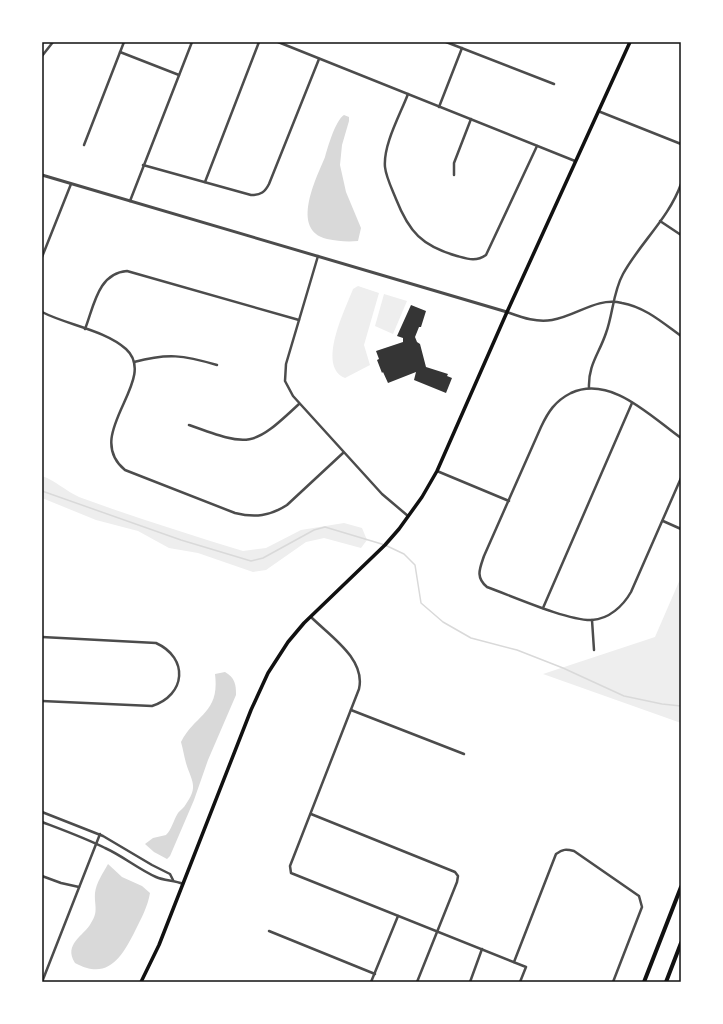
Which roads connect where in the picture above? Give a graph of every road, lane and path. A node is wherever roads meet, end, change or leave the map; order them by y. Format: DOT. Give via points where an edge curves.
graph roads {
  1 [pos="53,42"];
  2 [pos="124,42"];
  3 [pos="192,42"];
  4 [pos="259,42"];
  5 [pos="278,42"];
  6 [pos="446,42"];
  7 [pos="630,42"];
  8 [pos="462,48"];
  9 [pos="120,52"];
  10 [pos="42,56"];
  11 [pos="319,59"];
  12 [pos="179,76"];
  13 [pos="554,84"];
  14 [pos="408,94"];
  15 [pos="439,107"];
  16 [pos="598,111"];
  17 [pos="471,119"];
  18 [pos="681,144"];
  19 [pos="84,145"];
  20 [pos="537,146"];
  21 [pos="575,161"];
  22 [pos="143,164"];
  23 [pos="42,175"];
  24 [pos="454,175"];
  25 [pos="205,182"];
  26 [pos="71,184"];
  27 [pos="681,184"];
  28 [pos="130,201"];
  29 [pos="660,221"];
  30 [pos="681,235"];
  31 [pos="318,256"];
  32 [pos="42,257"];
  33 [pos="614,302"];
  34 [pos="42,312"];
  35 [pos="507,312"];
  36 [pos="299,320"];
  37 [pos="85,330"];
  38 [pos="681,336"];
  39 [pos="134,362"];
  40 [pos="217,365"];
  41 [pos="589,388"];
  42 [pos="632,403"];
  43 [pos="299,404"];
  44 [pos="189,425"];
  45 [pos="681,438"];
  46 [pos="343,453"];
  47 [pos="437,471"];
  48 [pos="681,478"];
  49 [pos="509,501"];
  50 [pos="409,516"];
  51 [pos="663,521"];
  52 [pos="681,529"];
  53 [pos="543,608"];
  54 [pos="311,617"];
  55 [pos="592,620"];
  56 [pos="42,637"];
  57 [pos="594,650"];
  58 [pos="42,701"];
  59 [pos="351,710"];
  60 [pos="464,754"];
  61 [pos="42,812"];
  62 [pos="311,814"];
  63 [pos="42,822"];
  64 [pos="100,834"];
  65 [pos="96,844"];
  66 [pos="42,876"];
  67 [pos="173,880"];
  68 [pos="183,884"];
  69 [pos="79,887"];
  70 [pos="681,887"];
  71 [pos="398,916"];
  72 [pos="269,931"];
  73 [pos="437,931"];
  74 [pos="681,943"];
  75 [pos="482,949"];
  76 [pos="514,962"];
  77 [pos="375,974"];
  78 [pos="42,982"];
  79 [pos="141,982"];
  80 [pos="372,982"];
  81 [pos="417,982"];
  82 [pos="470,982"];
  83 [pos="520,982"];
  84 [pos="613,982"];
  85 [pos="644,982"];
  86 [pos="666,982"];
  1 -- 10 [label="street"];
  2 -- 9 [label="street"];
  3 -- 12 [label="street"];
  4 -- 25 [label="street"];
  5 -- 11 [label="street"];
  6 -- 8 [label="street"];
  7 -- 16 [label="main road"];
  8 -- 13 [label="street"];
  8 -- 15 [label="street"];
  9 -- 12 [label="street"];
  9 -- 19 [label="street"];
  11 -- 14 [label="street"];
  11 -- 25 [label="street" via="265,191 251,196"];
  12 -- 22 [label="street"];
  14 -- 15 [label="street"];
  14 -- 20 [label="street" via="386,148 385,167 404,218 419,238 442,251 468,259 480,259 486,255"];
  15 -- 17 [label="street"];
  16 -- 18 [label="street"];
  16 -- 21 [label="main road"];
  17 -- 20 [label="street"];
  17 -- 24 [label="street" via="454,163"];
  20 -- 21 [label="street"];
  21 -- 35 [label="main road"];
  22 -- 25 [label="street"];
  22 -- 28 [label="street"];
  23 -- 26 [label="street"];
  26 -- 28 [label="street"];
  26 -- 32 [label="street"];
  27 -- 29 [label="street"];
  28 -- 31 [label="street"];
  29 -- 30 [label="street"];
  29 -- 33 [label="street" via="623,273"];
  31 -- 35 [label="street"];
  31 -- 36 [label="street"];
  33 -- 35 [label="street" via="597,303 550,321 528,319"];
  33 -- 38 [label="street" via="643,310"];
  33 -- 41 [label="street" via="606,333 590,368"];
  34 -- 37 [label="street"];
  35 -- 47 [label="main road"];
  36 -- 37 [label="street" via="127,271 115,273 104,282"];
  36 -- 43 [label="street" via="286,364 285,381"];
  37 -- 39 [label="street" via="115,341 127,350"];
  39 -- 40 [label="street" via="167,356 188,357"];
  39 -- 46 [label="street" via="133,379 116,422 111,447 112,456 118,464 137,476 235,513 266,516 287,505"];
  41 -- 42 [label="street" via="610,390"];
  41 -- 49 [label="street" via="577,390 559,400 546,416"];
  42 -- 45 [label="street"];
  42 -- 53 [label="street"];
  43 -- 44 [label="street" via="268,433 259,438 233,440"];
  43 -- 46 [label="street"];
  46 -- 50 [label="street" via="382,494"];
  47 -- 49 [label="street"];
  47 -- 50 [label="main road"];
  48 -- 51 [label="street"];
  49 -- 53 [label="street" via="484,556 479,570 480,579 487,587"];
  50 -- 54 [label="main road" via="385,545"];
  51 -- 52 [label="street"];
  51 -- 55 [label="street" via="626,601 610,614"];
  53 -- 55 [label="street" via="572,618"];
  54 -- 59 [label="street" via="353,658 359,668 360,684"];
  54 -- 68 [label="main road" via="282,652 258,692"];
  55 -- 57 [label="street"];
  56 -- 58 [label="street" via="156,643 172,653 178,663 179,678 173,693 152,706"];
  59 -- 60 [label="street"];
  59 -- 62 [label="street"];
  61 -- 64 [label="street"];
  62 -- 71 [label="street" via="290,871"];
  62 -- 73 [label="street" via="455,872 458,876 457,882"];
  63 -- 65 [label="street"];
  64 -- 65 [label="street"];
  64 -- 67 [label="street" via="170,874"];
  65 -- 67 [label="street" via="157,878"];
  65 -- 69 [label="street"];
  66 -- 69 [label="street" via="61,884"];
  67 -- 68 [label="street"];
  68 -- 79 [label="main road"];
  69 -- 78 [label="street"];
  70 -- 85 [label="highway"];
  71 -- 73 [label="street"];
  71 -- 77 [label="street"];
  72 -- 77 [label="street"];
  73 -- 75 [label="street"];
  73 -- 81 [label="street"];
  74 -- 86 [label="highway"];
  75 -- 76 [label="street"];
  75 -- 82 [label="street"];
  76 -- 83 [label="street" via="526,967"];
  76 -- 84 [label="street" via="556,854 562,850 574,851 639,896 642,902"];
  77 -- 80 [label="street"];
}
